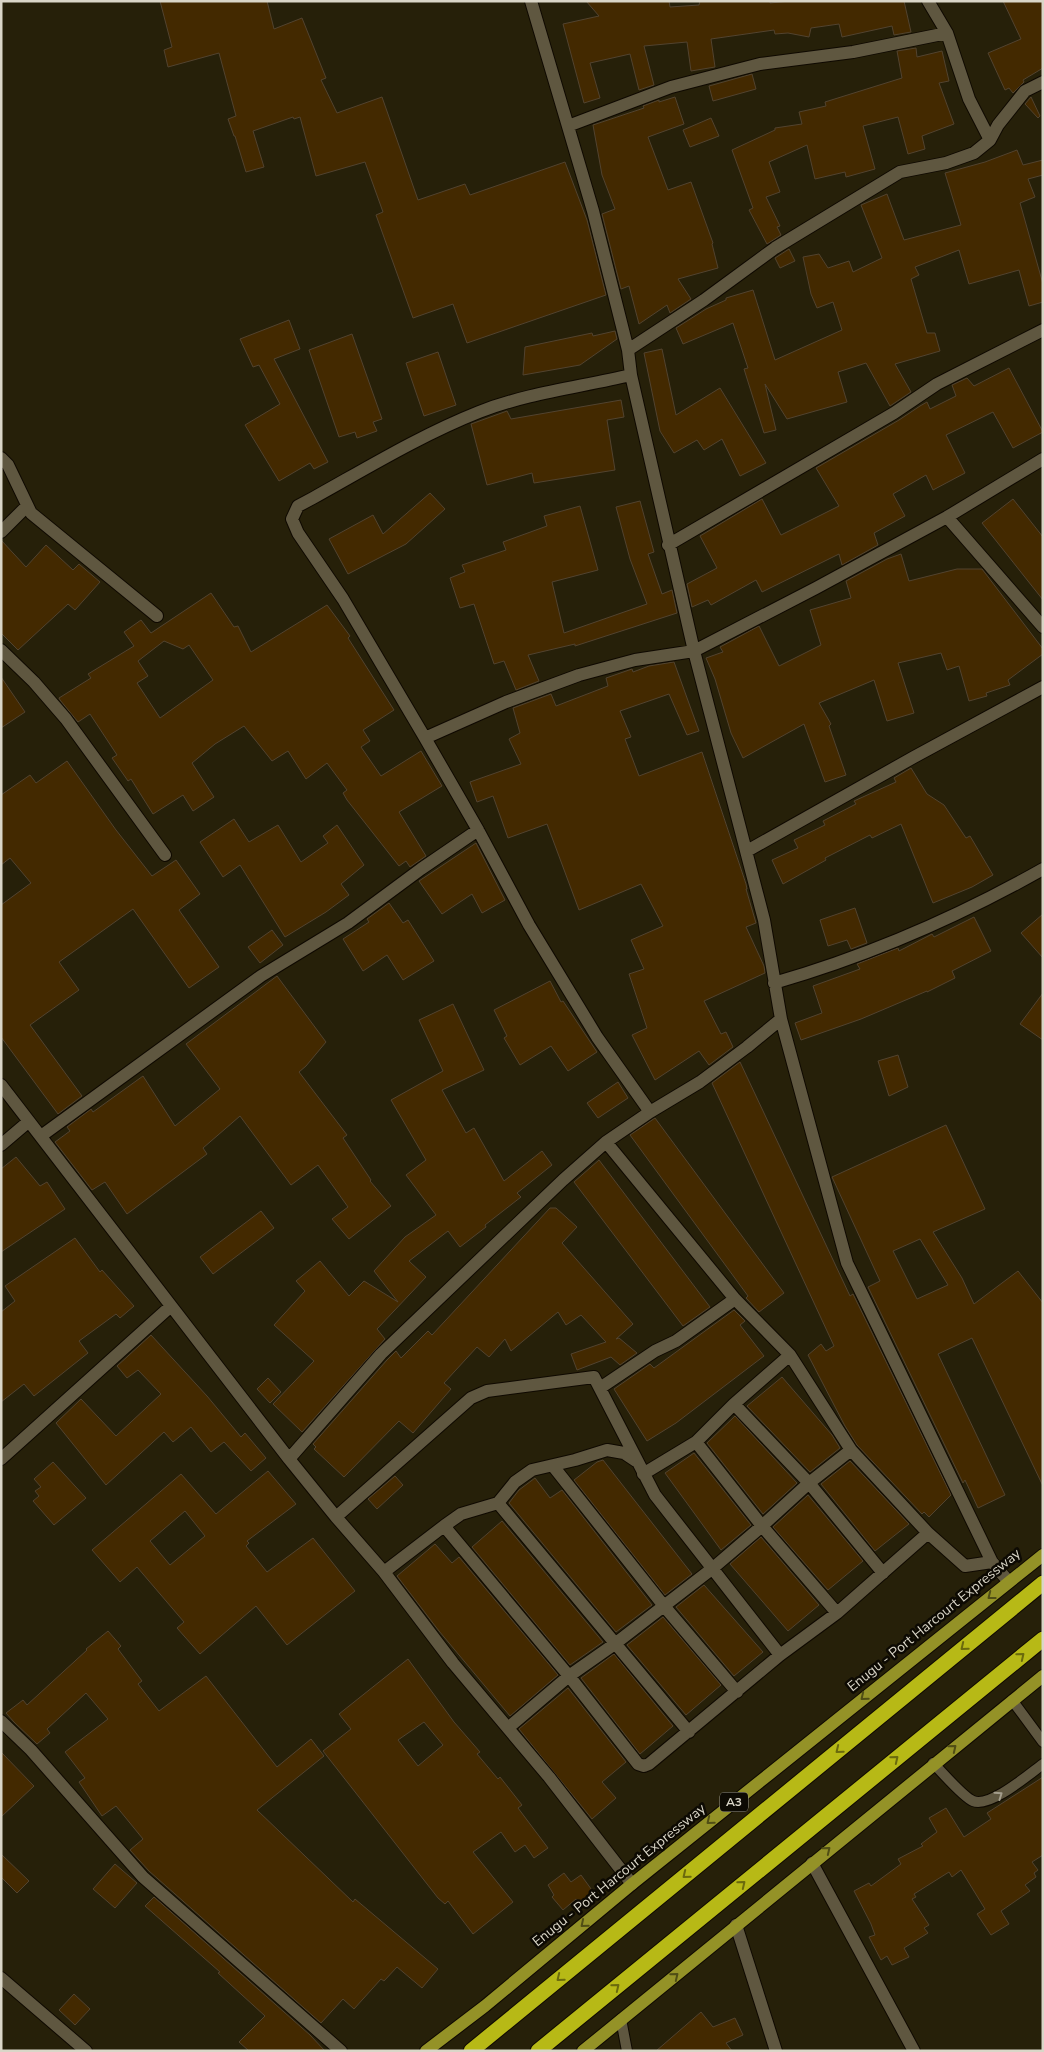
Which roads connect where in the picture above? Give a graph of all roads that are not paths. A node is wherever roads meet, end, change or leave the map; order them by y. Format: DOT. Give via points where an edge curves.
graph roads {
  1 [pos="531,1"];
  2 [pos="928,1"];
  3 [pos="947,33"];
  4 [pos="1043,82"];
  5 [pos="568,126"];
  6 [pos="990,140"];
  7 [pos="1043,330"];
  8 [pos="628,350"];
  9 [pos="631,375"];
  10 [pos="1,458"];
  11 [pos="1043,460"];
  12 [pos="27,506"];
  13 [pos="947,517"];
  14 [pos="1,532"];
  15 [pos="668,545"];
  16 [pos="157,616"];
  17 [pos="1043,627"];
  18 [pos="1,650"];
  19 [pos="694,651"];
  20 [pos="1043,687"];
  21 [pos="425,738"];
  22 [pos="478,830"];
  23 [pos="746,851"];
  24 [pos="165,855"];
  25 [pos="1043,869"];
  26 [pos="774,983"];
  27 [pos="781,1019"];
  28 [pos="1,1085"];
  29 [pos="650,1112"];
  30 [pos="28,1122"];
  31 [pos="41,1136"];
  32 [pos="606,1142"];
  33 [pos="1,1145"];
  34 [pos="735,1299"];
  35 [pos="170,1306"];
  36 [pos="790,1354"];
  37 [pos="600,1388"];
  38 [pos="734,1404"];
  39 [pos="696,1442"];
  40 [pos="851,1450"];
  41 [pos="1,1459"];
  42 [pos="289,1459"];
  43 [pos="636,1461"];
  44 [pos="553,1466"];
  45 [pos="643,1474"];
  46 [pos="809,1482"];
  47 [pos="498,1503"];
  48 [pos="336,1517"];
  49 [pos="444,1526"];
  50 [pos="762,1526"];
  51 [pos="928,1533"];
  52 [pos="1043,1555"];
  53 [pos="992,1562"];
  54 [pos="713,1568"];
  55 [pos="384,1572"];
  56 [pos="884,1573"];
  57 [pos="1009,1582"];
  58 [pos="1043,1583"];
  59 [pos="664,1606"];
  60 [pos="837,1613"];
  61 [pos="1043,1639"];
  62 [pos="616,1643"];
  63 [pos="780,1656"];
  64 [pos="570,1676"];
  65 [pos="1043,1676"];
  66 [pos="737,1692"];
  67 [pos="1012,1700"];
  68 [pos="1,1720"];
  69 [pos="508,1728"];
  70 [pos="689,1732"];
  71 [pos="1043,1742"];
  72 [pos="933,1764"];
  73 [pos="1043,1764"];
  74 [pos="812,1863"];
  75 [pos="632,1884"];
  76 [pos="736,1925"];
  77 [pos="1,1978"];
  78 [pos="621,2019"];
  79 [pos="86,2051"];
  80 [pos="341,2051"];
  81 [pos="426,2051"];
  82 [pos="471,2051"];
  83 [pos="538,2051"];
  84 [pos="583,2051"];
  85 [pos="627,2051"];
  86 [pos="776,2051"];
  87 [pos="914,2051"];
  1 -- 5 [label="street"];
  2 -- 3 [label="street"];
  3 -- 5 [label="street" via="853,52 760,64 671,87"];
  3 -- 6 [label="street" via="969,99"];
  4 -- 6 [label="street" via="1026,91 998,124"];
  5 -- 8 [label="street"];
  6 -- 8 [label="street" via="974,153 946,163 900,172 775,248"];
  7 -- 15 [label="street" via="937,384 894,413"];
  8 -- 9 [label="street"];
  9 -- 15 [label="street"];
  9 -- 21 [label="street" via="538,395 480,412 409,445 298,506 292,519 298,533 343,598"];
  10 -- 12 [label="street" via="8,465"];
  11 -- 13 [label="street"];
  12 -- 14 [label="street"];
  12 -- 16 [label="street" via="31,513"];
  13 -- 17 [label="street"];
  13 -- 19 [label="street"];
  15 -- 19 [label="street"];
  18 -- 24 [label="street" via="66,719"];
  19 -- 21 [label="street" via="635,660 579,676 506,702"];
  19 -- 23 [label="street"];
  20 -- 23 [label="street"];
  21 -- 22 [label="street"];
  22 -- 29 [label="street" via="529,925 597,1036"];
  22 -- 31 [label="street" via="348,923 261,976"];
  23 -- 26 [label="street" via="764,920"];
  25 -- 26 [label="street" via="991,898 888,944 828,968"];
  26 -- 27 [label="street"];
  27 -- 29 [label="street" via="700,1082"];
  27 -- 53 [label="street" via="847,1264"];
  28 -- 30 [label="street"];
  29 -- 32 [label="street"];
  30 -- 31 [label="street"];
  30 -- 33 [label="street"];
  31 -- 35 [label="street"];
  32 -- 34 [label="street"];
  32 -- 42 [label="street" via="381,1354"];
  34 -- 36 [label="street"];
  34 -- 37 [label="street" via="676,1341 655,1351"];
  35 -- 41 [label="street"];
  35 -- 42 [label="street"];
  36 -- 38 [label="street"];
  36 -- 40 [label="street"];
  37 -- 43 [label="street"];
  37 -- 48 [label="street" via="597,1380 591,1377 487,1392 471,1398"];
  38 -- 39 [label="street"];
  38 -- 46 [label="street"];
  39 -- 45 [label="street"];
  39 -- 50 [label="street"];
  40 -- 46 [label="street"];
  40 -- 51 [label="street"];
  42 -- 48 [label="street"];
  43 -- 44 [label="street" via="624,1453 607,1450"];
  43 -- 45 [label="street"];
  44 -- 47 [label="street" via="532,1470 515,1482"];
  44 -- 59 [label="street"];
  45 -- 54 [label="street" via="655,1496"];
  46 -- 50 [label="street"];
  46 -- 56 [label="street"];
  47 -- 49 [label="street" via="461,1514"];
  47 -- 62 [label="street"];
  48 -- 55 [label="street"];
  49 -- 55 [label="street"];
  49 -- 64 [label="street"];
  50 -- 54 [label="street"];
  50 -- 60 [label="street"];
  51 -- 53 [label="street" via="965,1566"];
  51 -- 56 [label="street"];
  52 -- 57 [label="main road, Enugu - Port Harcourt Expressway / A3"];
  53 -- 57 [label="street"];
  54 -- 59 [label="street"];
  54 -- 63 [label="street"];
  55 -- 69 [label="street" via="453,1663"];
  56 -- 60 [label="street"];
  57 -- 75 [label="main road, Enugu - Port Harcourt Expressway / A3, one-way"];
  58 -- 82 [label="highway, A3, one-way"];
  59 -- 62 [label="street"];
  59 -- 66 [label="street"];
  60 -- 63 [label="street"];
  83 -- 61 [label="highway, one-way"];
  62 -- 64 [label="street"];
  62 -- 70 [label="street"];
  63 -- 66 [label="street"];
  64 -- 69 [label="street"];
  64 -- 70 [label="street" via="638,1764 648,1764"];
  65 -- 67 [label="main road"];
  66 -- 70 [label="street"];
  67 -- 71 [label="lane"];
  72 -- 67 [label="main road, one-way"];
  68 -- 80 [label="street" via="143,1877"];
  69 -- 75 [label="street"];
  72 -- 73 [label="lane, one-way" via="971,1801 980,1803 990,1801"];
  74 -- 72 [label="main road, one-way"];
  74 -- 76 [label="main road"];
  74 -- 87 [label="street"];
  75 -- 81 [label="main road, Enugu - Port Harcourt Expressway / A3, one-way"];
  78 -- 76 [label="main road, one-way"];
  76 -- 86 [label="street"];
  77 -- 79 [label="street"];
  78 -- 84 [label="main road"];
  78 -- 85 [label="lane"];
}
